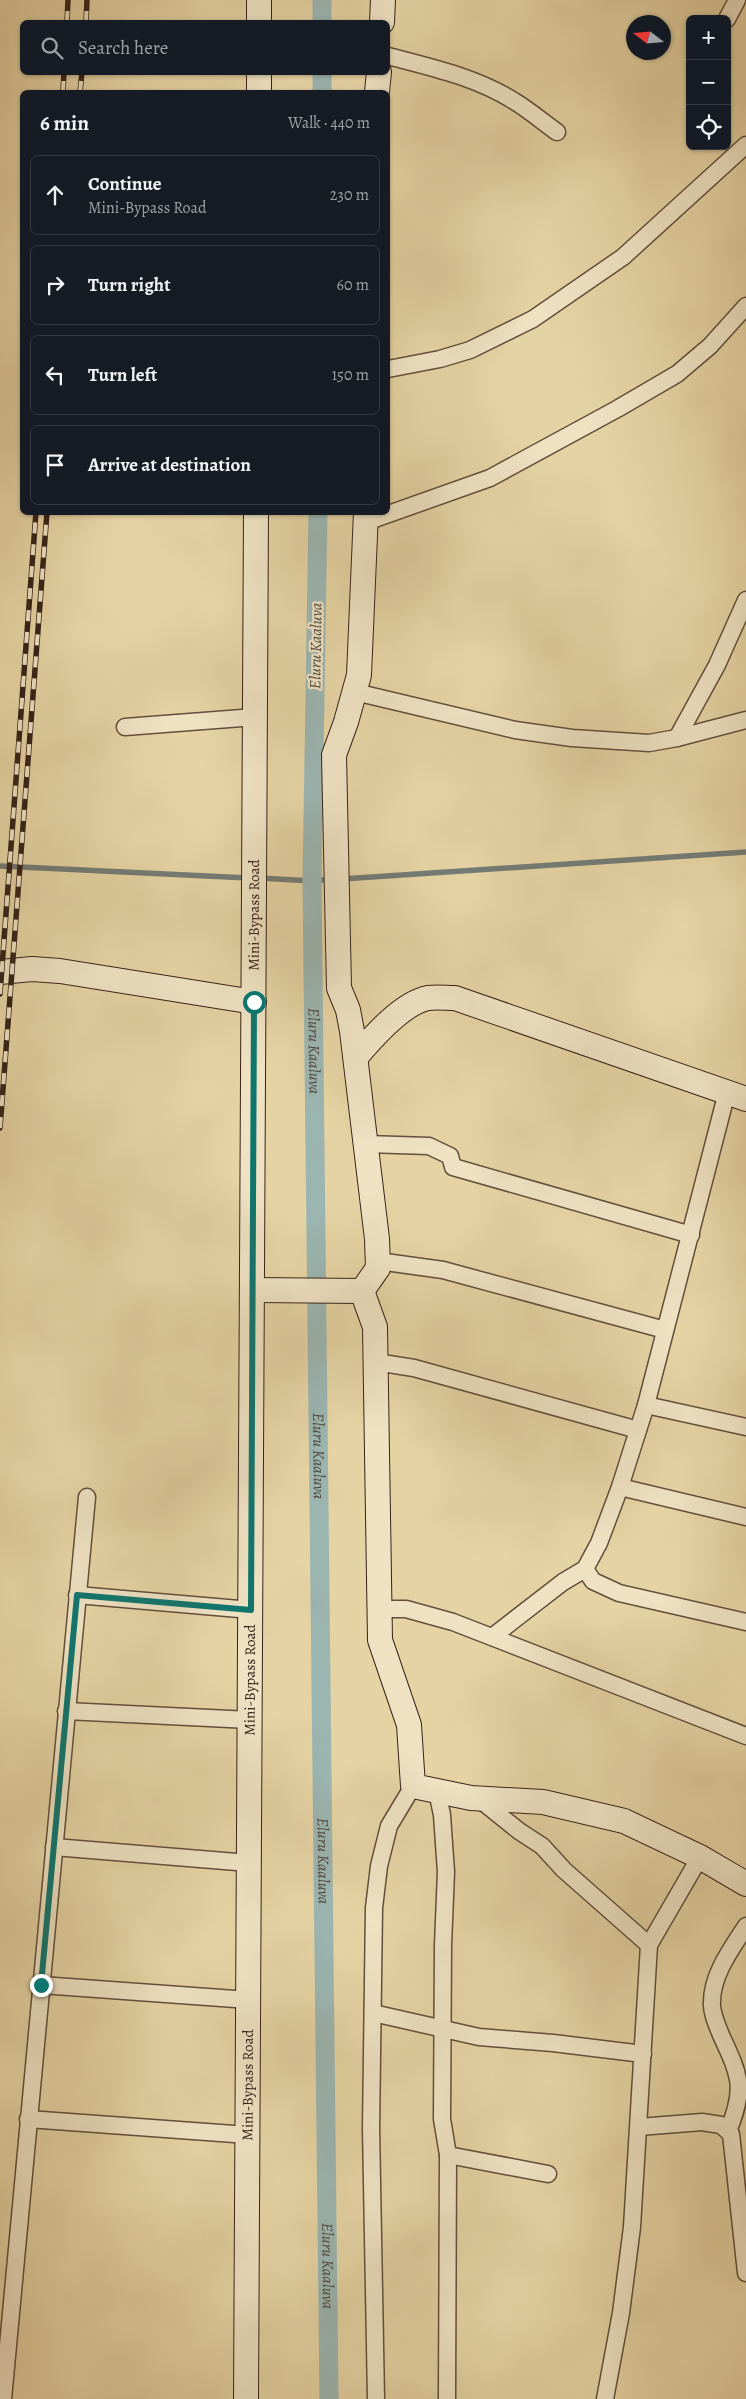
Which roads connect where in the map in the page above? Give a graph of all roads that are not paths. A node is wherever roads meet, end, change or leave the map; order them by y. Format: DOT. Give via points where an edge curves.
graph roads {
  1 [pos="259,0"];
  2 [pos="383,0"];
  3 [pos="737,0"];
  4 [pos="728,15"];
  5 [pos="259,20"];
  6 [pos="382,20"];
  7 [pos="390,57"];
  8 [pos="259,75"];
  9 [pos="379,75"];
  10 [pos="259,90"];
  11 [pos="377,90"];
  12 [pos="557,132"];
  13 [pos="746,145"];
  14 [pos="746,306"];
  15 [pos="390,369"];
  16 [pos="390,509"];
  17 [pos="256,515"];
  18 [pos="366,517"];
  19 [pos="746,600"];
  20 [pos="355,692"];
  21 [pos="255,717"];
  22 [pos="746,720"];
  23 [pos="125,727"];
  24 [pos="677,738"];
  25 [pos="0,972"];
  26 [pos="254,998"];
  27 [pos="356,1057"];
  28 [pos="737,1095"];
  29 [pos="366,1144"];
  30 [pos="691,1235"];
  31 [pos="378,1261"];
  32 [pos="252,1290"];
  33 [pos="362,1291"];
  34 [pos="665,1330"];
  35 [pos="376,1362"];
  36 [pos="646,1405"];
  37 [pos="746,1427"];
  38 [pos="638,1430"];
  39 [pos="620,1487"];
  40 [pos="87,1497"];
  41 [pos="746,1517"];
  42 [pos="585,1569"];
  43 [pos="77,1595"];
  44 [pos="380,1609"];
  45 [pos="251,1610"];
  46 [pos="746,1622"];
  47 [pos="492,1637"];
  48 [pos="66,1711"];
  49 [pos="250,1720"];
  50 [pos="746,1736"];
  51 [pos="413,1786"];
  52 [pos="436,1791"];
  53 [pos="478,1798"];
  54 [pos="54,1847"];
  55 [pos="700,1857"];
  56 [pos="249,1863"];
  57 [pos="746,1884"];
  58 [pos="746,1926"];
  59 [pos="649,1946"];
  60 [pos="41,1985"];
  61 [pos="249,2000"];
  62 [pos="374,2013"];
  63 [pos="443,2029"];
  64 [pos="643,2054"];
  65 [pos="28,2119"];
  66 [pos="639,2127"];
  67 [pos="728,2131"];
  68 [pos="248,2135"];
  69 [pos="448,2155"];
  70 [pos="548,2174"];
  71 [pos="746,2273"];
  72 [pos="3,2399"];
  73 [pos="246,2399"];
  74 [pos="376,2399"];
  75 [pos="447,2399"];
  76 [pos="604,2399"];
  1 -- 5 [label="street"];
  2 -- 6 [label="street"];
  3 -- 4 [label="street"];
  7 -- 12 [label="street" via="490,88"];
  8 -- 10 [label="street"];
  9 -- 11 [label="street"];
  13 -- 15 [label="street" via="623,257 533,319 470,350"];
  14 -- 16 [label="street" via="710,346 677,374 617,409 490,478"];
  17 -- 21 [label="street, Mini-Bypass Road"];
  18 -- 20 [label="street" via="362,641"];
  19 -- 24 [label="street" via="717,665"];
  20 -- 24 [label="street" via="539,734 649,743"];
  20 -- 27 [label="street" via="334,755 339,988 348,1010"];
  21 -- 23 [label="street"];
  21 -- 26 [label="street, Mini-Bypass Road"];
  22 -- 24 [label="street"];
  25 -- 26 [label="street" via="60,971"];
  26 -- 32 [label="street, Mini-Bypass Road"];
  27 -- 28 [label="street" via="400,1012 427,998 455,998"];
  27 -- 29 [label="street"];
  28 -- 30 [label="street"];
  29 -- 30 [label="street" via="429,1146 450,1156 453,1167"];
  29 -- 31 [label="street"];
  30 -- 34 [label="street"];
  31 -- 33 [label="street" via="378,1268"];
  31 -- 34 [label="street" via="443,1270"];
  32 -- 33 [label="street"];
  32 -- 45 [label="street, Mini-Bypass Road"];
  33 -- 35 [label="street" via="375,1327"];
  34 -- 36 [label="street"];
  35 -- 38 [label="street" via="414,1368"];
  35 -- 44 [label="street"];
  36 -- 37 [label="street"];
  36 -- 38 [label="street"];
  38 -- 39 [label="street"];
  39 -- 41 [label="street"];
  39 -- 42 [label="street" via="599,1543"];
  40 -- 43 [label="street"];
  42 -- 46 [label="street" via="593,1581 619,1593"];
  42 -- 47 [label="street"];
  43 -- 45 [label="street"];
  43 -- 48 [label="street"];
  44 -- 47 [label="street" via="406,1609"];
  44 -- 51 [label="street" via="380,1640 409,1725"];
  45 -- 49 [label="street, Mini-Bypass Road"];
  47 -- 50 [label="street"];
  48 -- 49 [label="street"];
  48 -- 54 [label="street"];
  49 -- 56 [label="street, Mini-Bypass Road"];
  51 -- 52 [label="street"];
  51 -- 62 [label="street" via="389,1826 379,1866 374,1908"];
  52 -- 53 [label="street"];
  52 -- 63 [label="street" via="442,1815 446,1872"];
  53 -- 55 [label="street" via="542,1802 624,1821"];
  53 -- 59 [label="street" via="542,1846 564,1870"];
  54 -- 56 [label="street"];
  54 -- 60 [label="street"];
  55 -- 57 [label="street"];
  55 -- 59 [label="street"];
  56 -- 61 [label="street, Mini-Bypass Road"];
  58 -- 67 [label="street" via="727,1956 712,2003 717,2025 740,2077 742,2096 739,2111"];
  59 -- 64 [label="street"];
  60 -- 61 [label="street"];
  60 -- 65 [label="street"];
  61 -- 68 [label="street, Mini-Bypass Road"];
  62 -- 63 [label="street"];
  62 -- 74 [label="street" via="371,2128"];
  63 -- 64 [label="street" via="479,2037"];
  63 -- 69 [label="street" via="442,2119"];
  64 -- 66 [label="street"];
  65 -- 68 [label="street"];
  65 -- 72 [label="street"];
  66 -- 67 [label="street" via="702,2122 721,2124"];
  66 -- 76 [label="street" via="632,2227 621,2313"];
  67 -- 71 [label="street" via="732,2134"];
  68 -- 73 [label="street, Mini-Bypass Road"];
  69 -- 70 [label="street"];
  69 -- 75 [label="street"];
}
